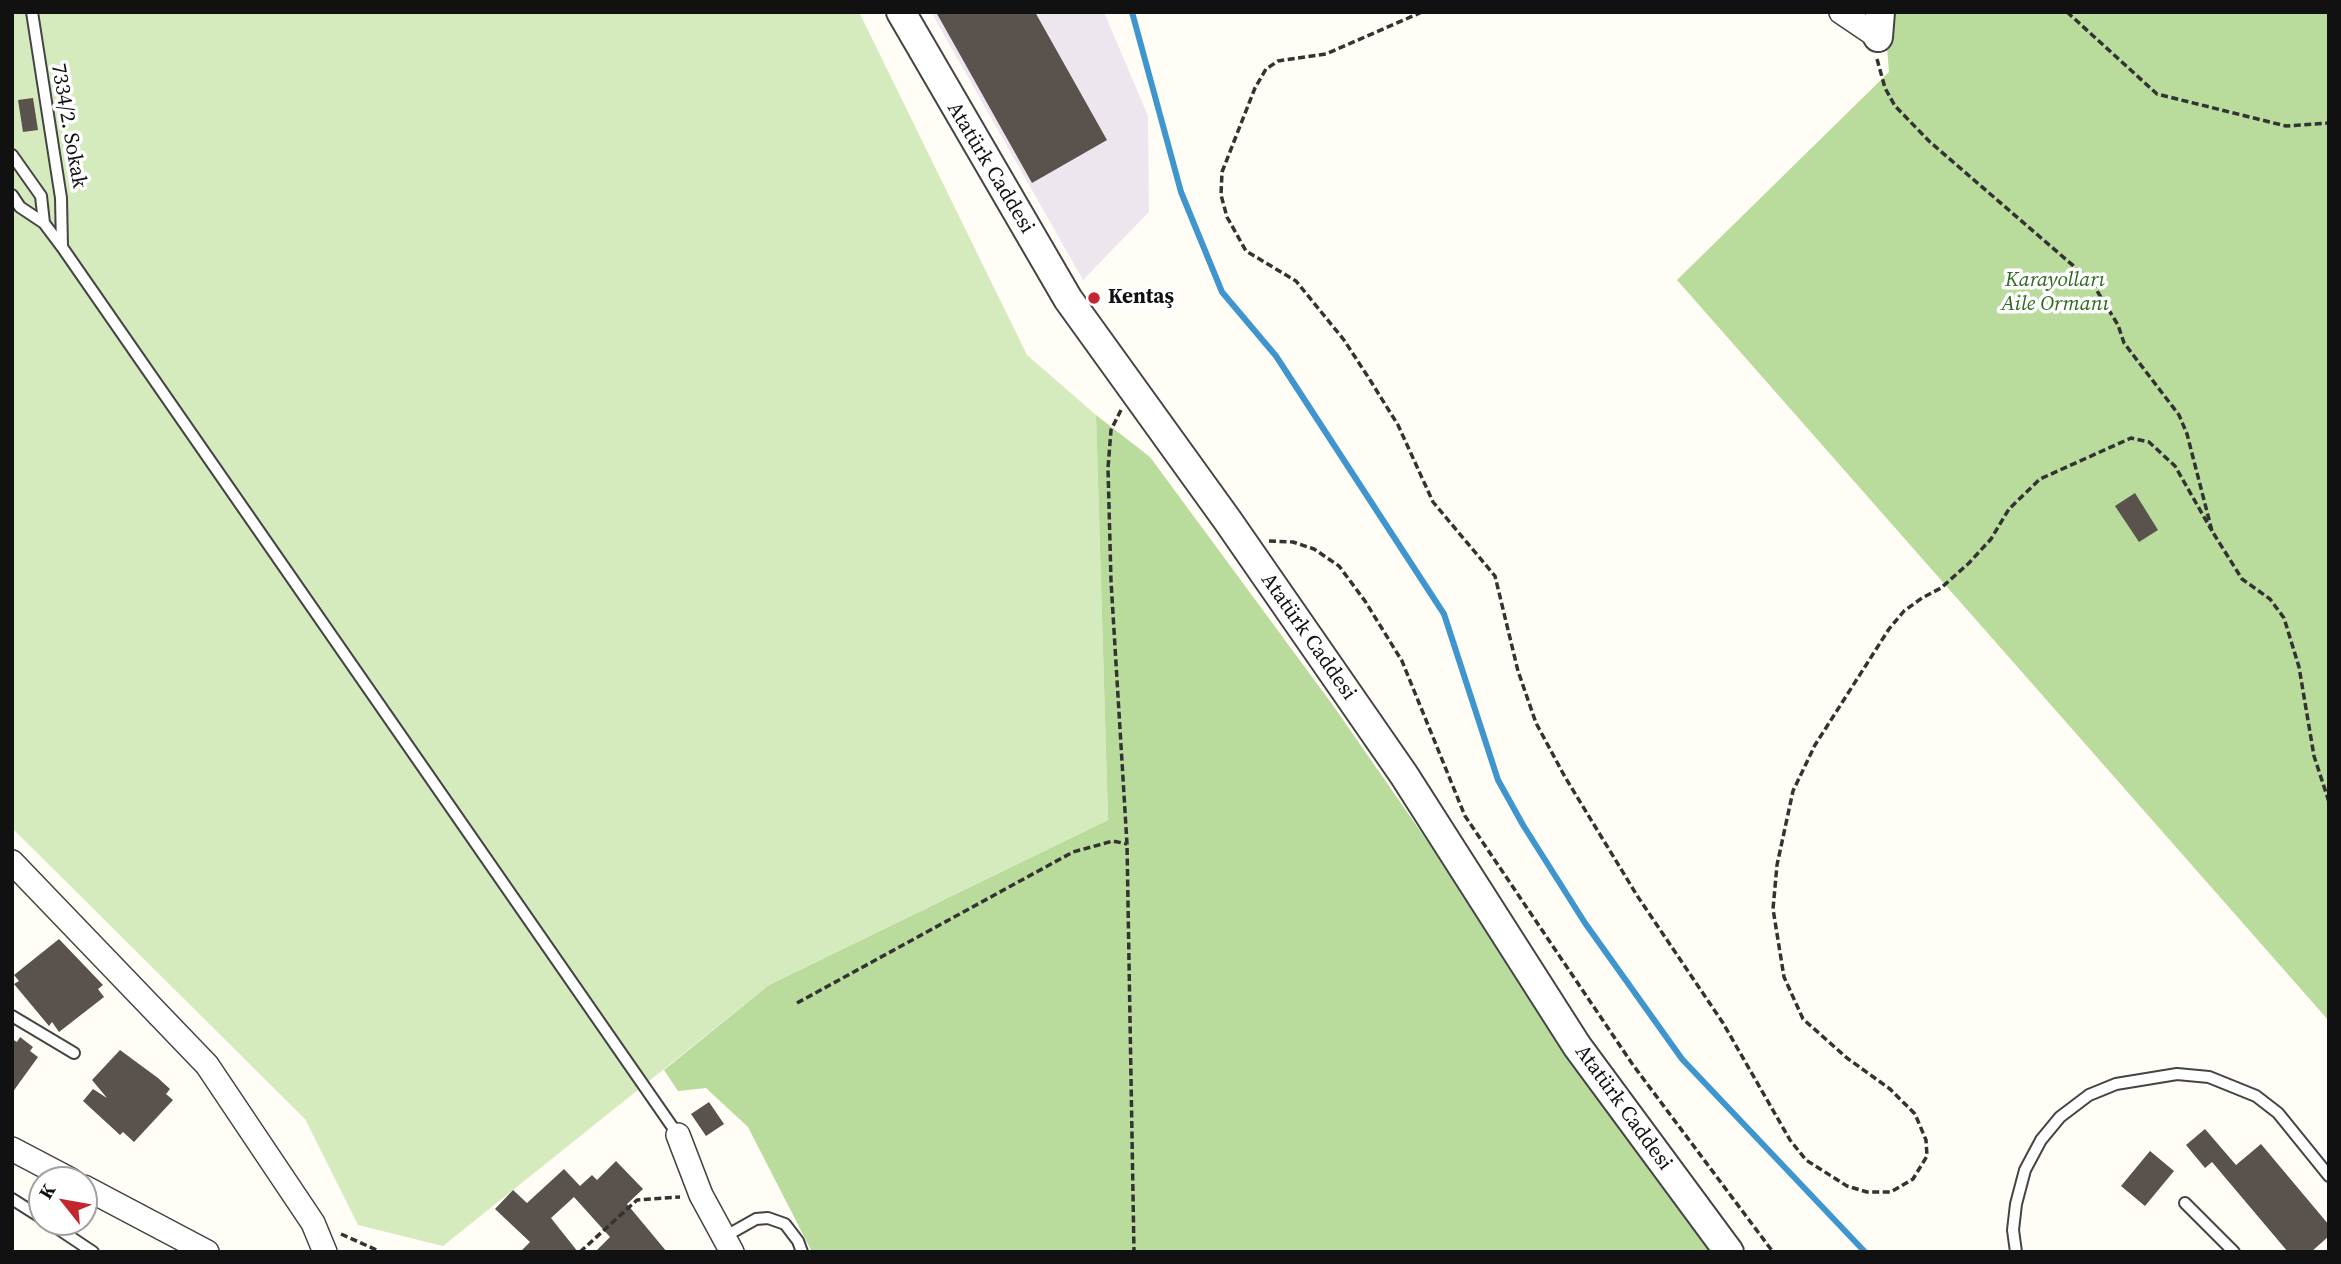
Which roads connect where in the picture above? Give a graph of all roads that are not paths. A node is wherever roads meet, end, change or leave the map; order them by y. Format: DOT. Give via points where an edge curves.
graph roads {
  1 [pos="32,12"];
  2 [pos="901,12"];
  3 [pos="1841,12"];
  4 [pos="1879,25"];
  5 [pos="12,155"];
  6 [pos="12,195"];
  7 [pos="44,223"];
  8 [pos="62,247"];
  9 [pos="12,862"];
  10 [pos="12,1016"];
  11 [pos="74,1053"];
  12 [pos="678,1135"];
  13 [pos="12,1149"];
  14 [pos="44,1166"];
  15 [pos="2329,1176"];
  16 [pos="98,1194"];
  17 [pos="12,1199"];
  18 [pos="2185,1203"];
  19 [pos="28,1209"];
  20 [pos="69,1236"];
  21 [pos="728,1244"];
  22 [pos="93,1252"];
  23 [pos="207,1252"];
  24 [pos="325,1252"];
  25 [pos="802,1252"];
  26 [pos="1730,1252"];
  27 [pos="2016,1252"];
  28 [pos="2234,1252"];
  1 -- 8 [label="lane, 7334/2. Sokak" via="61,198"];
  2 -- 26 [label="street, Atatürk Caddesi" via="1068,299 1404,775 1577,1046"];
  3 -- 4 [label="street"];
  5 -- 7 [label="lane" via="41,196"];
  6 -- 7 [label="lane" via="20,207"];
  7 -- 8 [label="lane"];
  8 -- 12 [label="lane"];
  9 -- 24 [label="street" via="207,1065 313,1223"];
  10 -- 11 [label="lane"];
  12 -- 21 [label="street" via="701,1195"];
  13 -- 14 [label="street"];
  15 -- 27 [label="lane" via="2278,1113 2232,1085 2176,1074 2116,1084 2089,1095 2060,1116 2041,1140 2025,1170 2016,1204"];
  16 -- 23 [label="street"];
  17 -- 19 [label="lane"];
  18 -- 28 [label="lane"];
  20 -- 22 [label="lane"];
  21 -- 25 [label="lane" via="756,1219 768,1218 785,1224"];
}
